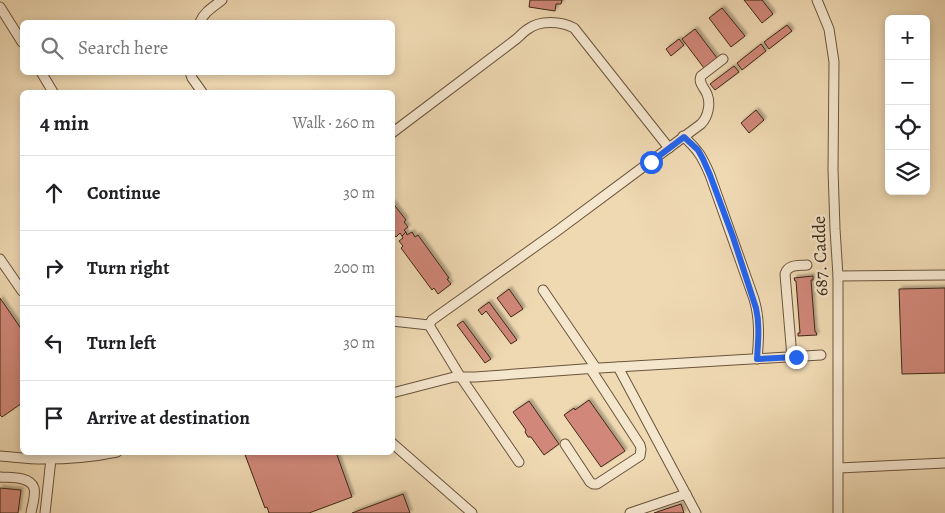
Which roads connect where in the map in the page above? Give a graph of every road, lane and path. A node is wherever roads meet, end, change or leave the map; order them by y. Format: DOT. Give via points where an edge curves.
graph roads {
  1 [pos="222,0"];
  2 [pos="817,0"];
  3 [pos="0,7"];
  4 [pos="201,20"];
  5 [pos="20,39"];
  6 [pos="723,58"];
  7 [pos="43,75"];
  8 [pos="191,75"];
  9 [pos="52,90"];
  10 [pos="201,90"];
  11 [pos="395,131"];
  12 [pos="684,136"];
  13 [pos="669,148"];
  14 [pos="0,259"];
  15 [pos="807,265"];
  16 [pos="945,275"];
  17 [pos="838,276"];
  18 [pos="20,288"];
  19 [pos="543,290"];
  20 [pos="395,321"];
  21 [pos="428,325"];
  22 [pos="821,355"];
  23 [pos="792,357"];
  24 [pos="757,359"];
  25 [pos="618,367"];
  26 [pos="593,368"];
  27 [pos="460,376"];
  28 [pos="395,392"];
  29 [pos="565,444"];
  30 [pos="395,446"];
  31 [pos="98,455"];
  32 [pos="0,456"];
  33 [pos="51,459"];
  34 [pos="519,462"];
  35 [pos="945,463"];
  36 [pos="838,468"];
  37 [pos="0,477"];
  38 [pos="686,494"];
  39 [pos="31,513"];
  40 [pos="45,513"];
  41 [pos="472,513"];
  42 [pos="630,513"];
  43 [pos="696,513"];
  44 [pos="838,513"];
  1 -- 4 [label="street"];
  2 -- 17 [label="street, 687. Cadde" via="829,29 834,62 833,169"];
  3 -- 5 [label="street"];
  6 -- 12 [label="street" via="701,76 700,82 708,98 706,117"];
  7 -- 9 [label="street"];
  8 -- 10 [label="street"];
  11 -- 13 [label="street" via="528,29 556,22 574,28"];
  12 -- 13 [label="street"];
  12 -- 24 [label="street" via="698,150 710,175 754,299 758,316"];
  13 -- 21 [label="street"];
  14 -- 18 [label="street"];
  15 -- 23 [label="street" via="789,268 785,274"];
  16 -- 17 [label="street"];
  17 -- 36 [label="street, 687. Cadde"];
  19 -- 26 [label="street"];
  20 -- 21 [label="street"];
  21 -- 27 [label="street"];
  22 -- 23 [label="street"];
  23 -- 24 [label="street"];
  24 -- 25 [label="street"];
  25 -- 26 [label="street"];
  25 -- 38 [label="street"];
  26 -- 27 [label="street"];
  26 -- 29 [label="street" via="640,445 640,456 593,484"];
  27 -- 28 [label="street"];
  27 -- 34 [label="street"];
  30 -- 41 [label="street"];
  31 -- 33 [label="street"];
  32 -- 33 [label="street"];
  33 -- 40 [label="street"];
  35 -- 36 [label="street"];
  36 -- 44 [label="street, 687. Cadde"];
  37 -- 39 [label="street" via="30,483 34,488"];
  38 -- 42 [label="street"];
  38 -- 43 [label="street"];
}
